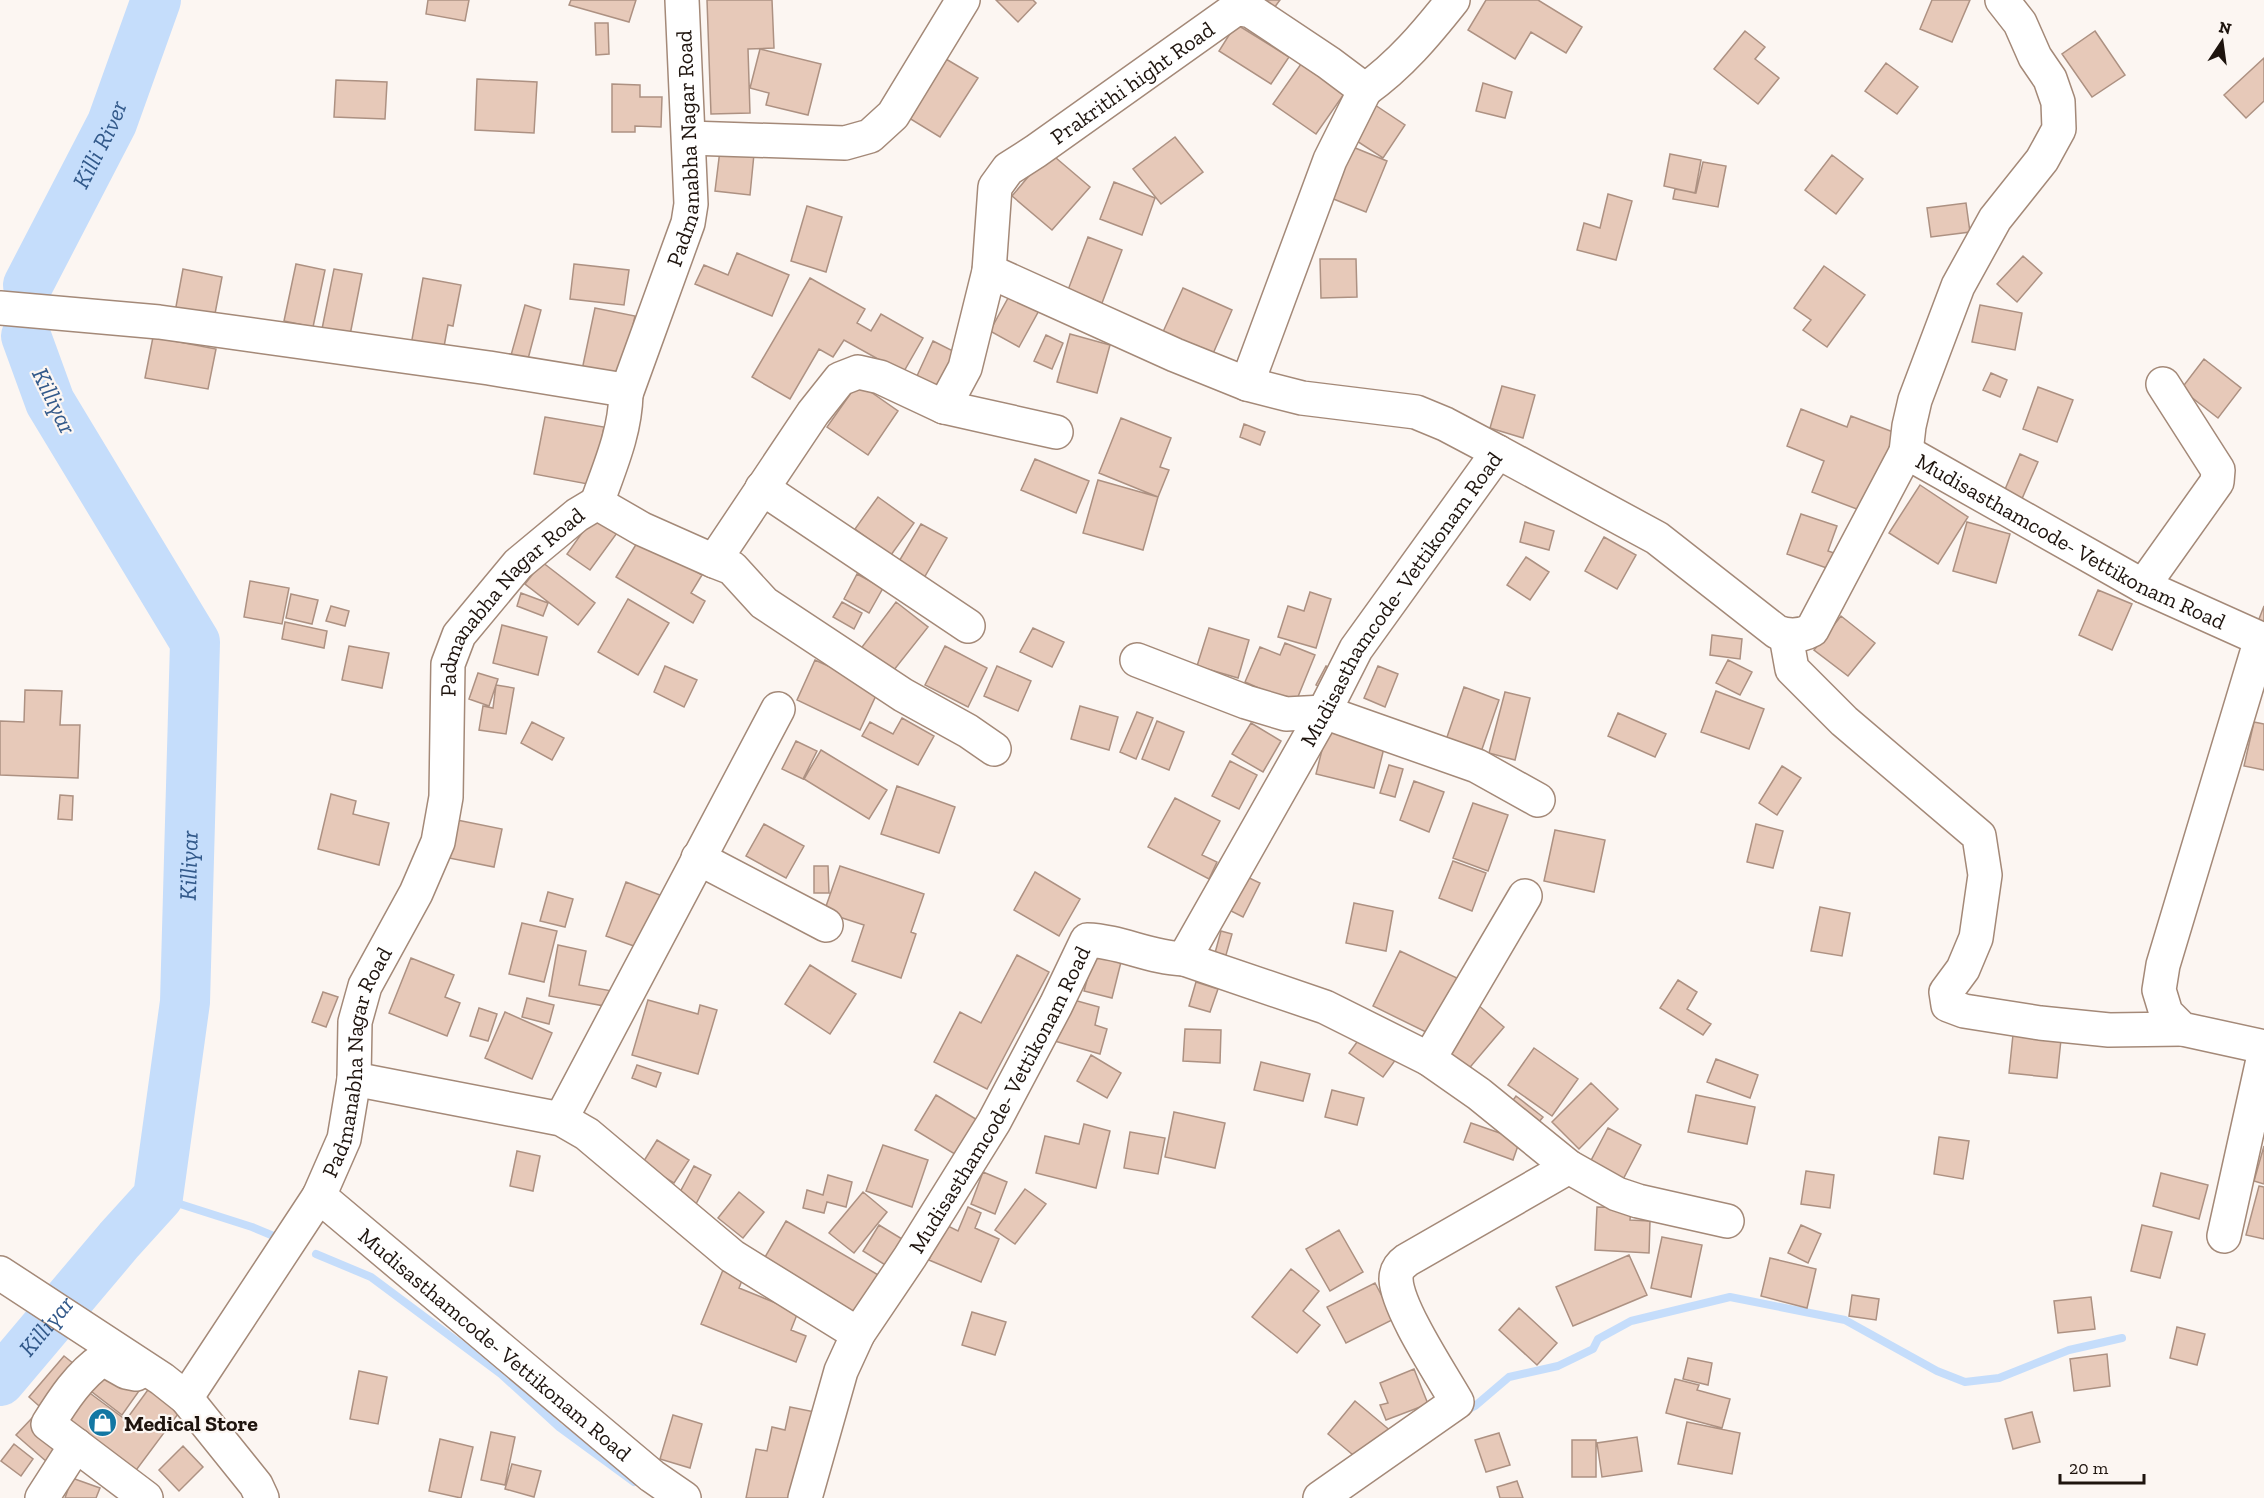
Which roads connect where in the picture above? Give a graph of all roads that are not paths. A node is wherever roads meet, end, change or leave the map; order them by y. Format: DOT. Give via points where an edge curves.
graph roads {
  1 [pos="682,0"];
  2 [pos="963,0"];
  3 [pos="1453,0"];
  4 [pos="2002,0"];
  5 [pos="1365,90"];
  6 [pos="688,138"];
  7 [pos="988,270"];
  8 [pos="0,308"];
  9 [pos="1247,384"];
  10 [pos="2163,384"];
  11 [pos="626,394"];
  12 [pos="944,407"];
  13 [pos="1056,432"];
  14 [pos="1498,452"];
  15 [pos="1906,453"];
  16 [pos="762,488"];
  17 [pos="597,503"];
  18 [pos="714,561"];
  19 [pos="2143,586"];
  20 [pos="968,626"];
  21 [pos="1786,636"];
  22 [pos="2262,640"];
  23 [pos="1137,660"];
  24 [pos="778,709"];
  25 [pos="1324,712"];
  26 [pos="994,749"];
  27 [pos="1538,800"];
  28 [pos="698,858"];
  29 [pos="1525,896"];
  30 [pos="826,925"];
  31 [pos="1184,959"];
  32 [pos="2182,1029"];
  33 [pos="2264,1047"];
  34 [pos="2264,1055"];
  35 [pos="1429,1059"];
  36 [pos="354,1079"];
  37 [pos="561,1119"];
  38 [pos="1569,1167"];
  39 [pos="310,1211"];
  40 [pos="1727,1221"];
  41 [pos="2224,1236"];
  42 [pos="10,1279"];
  43 [pos="858,1334"];
  44 [pos="174,1388"];
  45 [pos="76,1445"];
  46 [pos="42,1498"];
  47 [pos="146,1498"];
  48 [pos="262,1498"];
  49 [pos="684,1498"];
  50 [pos="805,1498"];
  51 [pos="1320,1498"];
  1 -- 6 [label="street, Padmanabha Nagar Road"];
  2 -- 6 [label="street" via="893,115 870,136 845,143"];
  3 -- 5 [label="street" via="1417,45"];
  4 -- 15 [label="street" via="2020,23 2050,79 2058,102 2059,129 2042,160 1995,219 1958,286 1915,399"];
  5 -- 7 [label="street, Prakrithi hight Road" via="1251,11 1237,8 1008,169 995,187"];
  5 -- 9 [label="street" via="1330,160"];
  6 -- 11 [label="street, Padmanabha Nagar Road" via="688,223"];
  7 -- 9 [label="street"];
  7 -- 12 [label="street, Prakrithi hight Road" via="965,368"];
  8 -- 11 [label="street" via="194,327 489,368 618,389"];
  9 -- 14 [label="street" via="1302,398 1416,412"];
  10 -- 19 [label="street" via="2218,470 2217,482"];
  11 -- 17 [label="street, Padmanabha Nagar Road" via="621,435"];
  12 -- 13 [label="street"];
  12 -- 16 [label="street" via="880,377 858,372 840,379"];
  14 -- 21 [label="street, Mudisasthamcode- Vettikonam Road" via="1657,538"];
  14 -- 25 [label="street, Mudisasthamcode- Vettikonam Road" via="1356,648"];
  15 -- 19 [label="street, Mudisasthamcode- Vettikonam Road"];
  15 -- 21 [label="street, Mudisasthamcode- Vettikonam Road" via="1812,630"];
  16 -- 18 [label="street"];
  16 -- 20 [label="street"];
  17 -- 18 [label="street, Padmanabha Nagar Road" via="642,529"];
  17 -- 36 [label="street, Padmanabha Nagar Road" via="518,564 459,634 448,664 446,797 438,842 416,893 365,986 355,1022"];
  18 -- 26 [label="street, Padmanabha Nagar Road" via="732,568 764,603"];
  19 -- 22 [label="street, Mudisasthamcode- Vettikonam Road"];
  21 -- 32 [label="street" via="1792,669 1844,722 1979,836 1985,875 1976,938 1963,969 1946,992 1948,1005 1964,1011 2109,1030"];
  22 -- 32 [label="street, Mudisasthamcode- Vettikonam Road" via="2163,965 2159,990 2166,1013"];
  23 -- 25 [label="street" via="1286,714"];
  24 -- 28 [label="street"];
  25 -- 27 [label="street" via="1477,766"];
  25 -- 31 [label="street, Mudisasthamcode- Vettikonam Road"];
  28 -- 30 [label="street"];
  28 -- 37 [label="street"];
  29 -- 35 [label="street"];
  31 -- 35 [label="street" via="1325,1007"];
  31 -- 43 [label="street, Mudisasthamcode- Vettikonam Road" via="1163,958 1087,940 994,1122"];
  32 -- 33 [label="street"];
  34 -- 41 [label="street"];
  35 -- 38 [label="street"];
  36 -- 37 [label="street"];
  36 -- 39 [label="street, Padmanabha Nagar Road" via="345,1139"];
  37 -- 43 [label="street" via="587,1134 732,1256"];
  38 -- 40 [label="street" via="1617,1194"];
  38 -- 51 [label="street" via="1398,1267 1400,1299 1456,1402"];
  39 -- 44 [label="street, Padmanabha Nagar Road"];
  39 -- 49 [label="street, Mudisasthamcode- Vettikonam Road"];
  42 -- 44 [label="street"];
  43 -- 50 [label="street, Mudisasthamcode- Vettikonam Road" via="841,1371"];
  44 -- 45 [label="street" via="126,1372 103,1359 65,1397 48,1424"];
  44 -- 48 [label="street" via="256,1485"];
  45 -- 46 [label="street"];
  45 -- 47 [label="street"];
}
